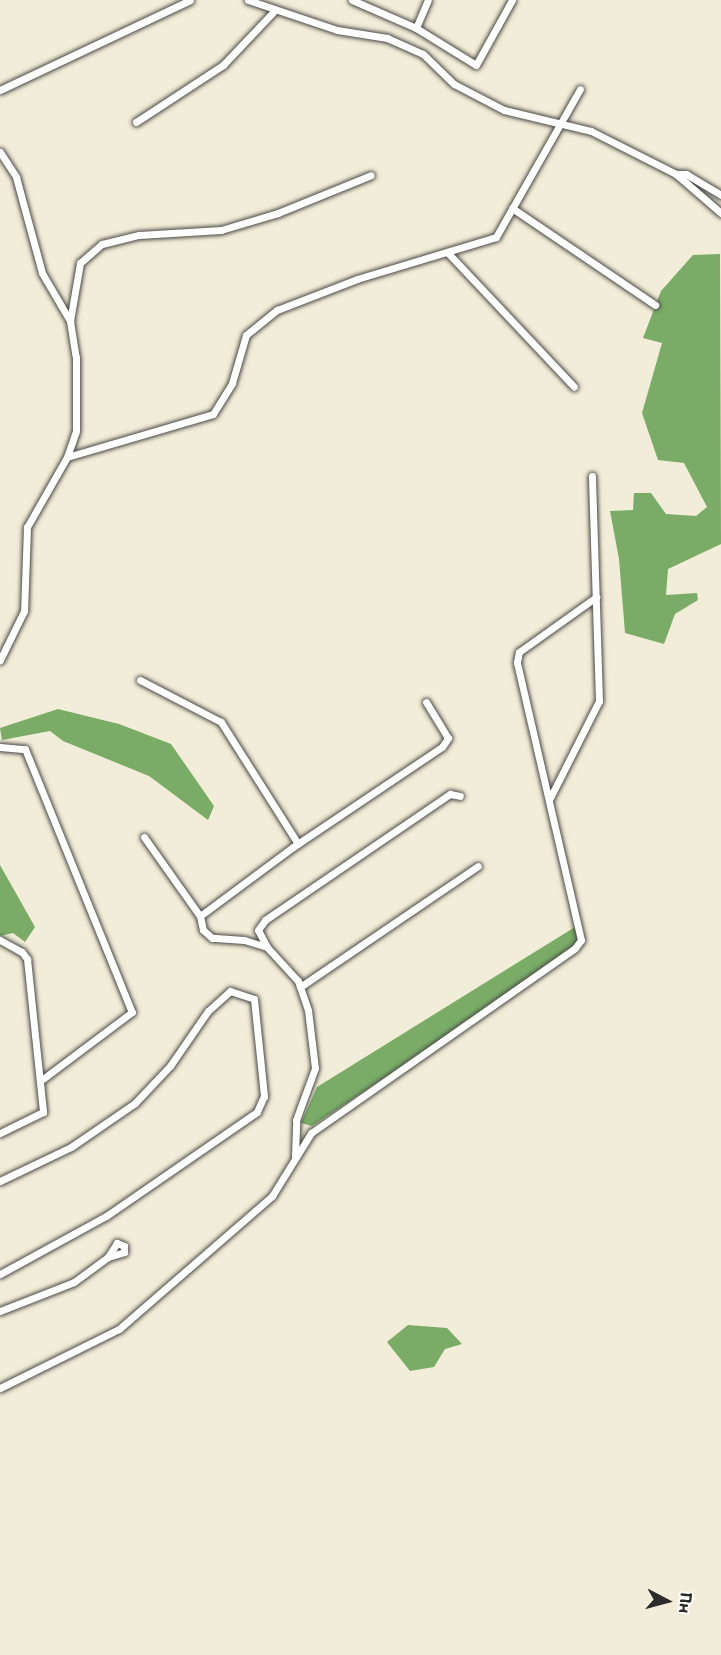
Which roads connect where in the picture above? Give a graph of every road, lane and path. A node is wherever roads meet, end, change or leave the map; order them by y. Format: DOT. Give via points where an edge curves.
graph roads {
  1 [pos="190,0"];
  2 [pos="248,0"];
  3 [pos="352,0"];
  4 [pos="428,0"];
  5 [pos="512,0"];
  6 [pos="275,10"];
  7 [pos="416,28"];
  8 [pos="580,88"];
  9 [pos="0,90"];
  10 [pos="136,122"];
  11 [pos="560,123"];
  12 [pos="0,152"];
  13 [pos="676,174"];
  14 [pos="371,175"];
  15 [pos="721,195"];
  16 [pos="512,208"];
  17 [pos="721,213"];
  18 [pos="447,252"];
  19 [pos="655,305"];
  20 [pos="70,321"];
  21 [pos="574,387"];
  22 [pos="67,457"];
  23 [pos="592,476"];
  24 [pos="596,597"];
  25 [pos="0,660"];
  26 [pos="140,680"];
  27 [pos="426,702"];
  28 [pos="0,747"];
  29 [pos="460,796"];
  30 [pos="548,800"];
  31 [pos="144,837"];
  32 [pos="298,844"];
  33 [pos="478,866"];
  34 [pos="200,916"];
  35 [pos="0,940"];
  36 [pos="267,947"];
  37 [pos="300,987"];
  38 [pos="40,1081"];
  39 [pos="0,1133"];
  40 [pos="295,1156"];
  41 [pos="0,1181"];
  42 [pos="108,1257"];
  43 [pos="0,1274"];
  44 [pos="0,1311"];
  45 [pos="0,1388"];
  1 -- 9 [label="street"];
  2 -- 6 [label="street"];
  3 -- 7 [label="street"];
  4 -- 7 [label="street"];
  5 -- 7 [label="street" via="476,65"];
  6 -- 10 [label="street" via="223,65"];
  6 -- 11 [label="street" via="337,30 387,38 423,54 454,84 504,110"];
  8 -- 11 [label="street"];
  11 -- 13 [label="street" via="591,130"];
  11 -- 16 [label="street"];
  12 -- 20 [label="street" via="15,177 42,273"];
  13 -- 15 [label="street" via="686,174"];
  13 -- 17 [label="street"];
  14 -- 20 [label="street" via="278,213 221,230 139,235 102,244 80,263"];
  16 -- 18 [label="street" via="496,237"];
  16 -- 19 [label="street"];
  18 -- 21 [label="street"];
  18 -- 22 [label="street" via="357,279 277,310 246,335 232,383 213,414"];
  20 -- 22 [label="street" via="76,357 76,431"];
  22 -- 25 [label="street" via="27,527 24,611"];
  23 -- 24 [label="street"];
  24 -- 30 [label="street" via="600,701"];
  24 -- 30 [label="street" via="519,652 517,662"];
  26 -- 32 [label="street" via="221,722"];
  27 -- 32 [label="street" via="448,738 442,747"];
  28 -- 38 [label="street" via="25,749 132,1012"];
  29 -- 36 [label="street" via="450,794 265,920 258,930"];
  30 -- 40 [label="street" via="580,940 575,948 311,1133"];
  31 -- 34 [label="street"];
  32 -- 34 [label="street"];
  33 -- 37 [label="street"];
  34 -- 36 [label="street" via="202,930 212,938 244,939"];
  35 -- 38 [label="street" via="27,959"];
  36 -- 37 [label="street"];
  37 -- 40 [label="street" via="308,1010 315,1068 296,1120"];
  38 -- 39 [label="street" via="43,1112"];
  40 -- 45 [label="street" via="272,1196 119,1329"];
  41 -- 43 [label="street" via="71,1148 135,1103 170,1066 208,1011 230,991 254,999 264,1096 257,1112 106,1216"];
  42 -- 44 [label="street" via="74,1282"];
}
